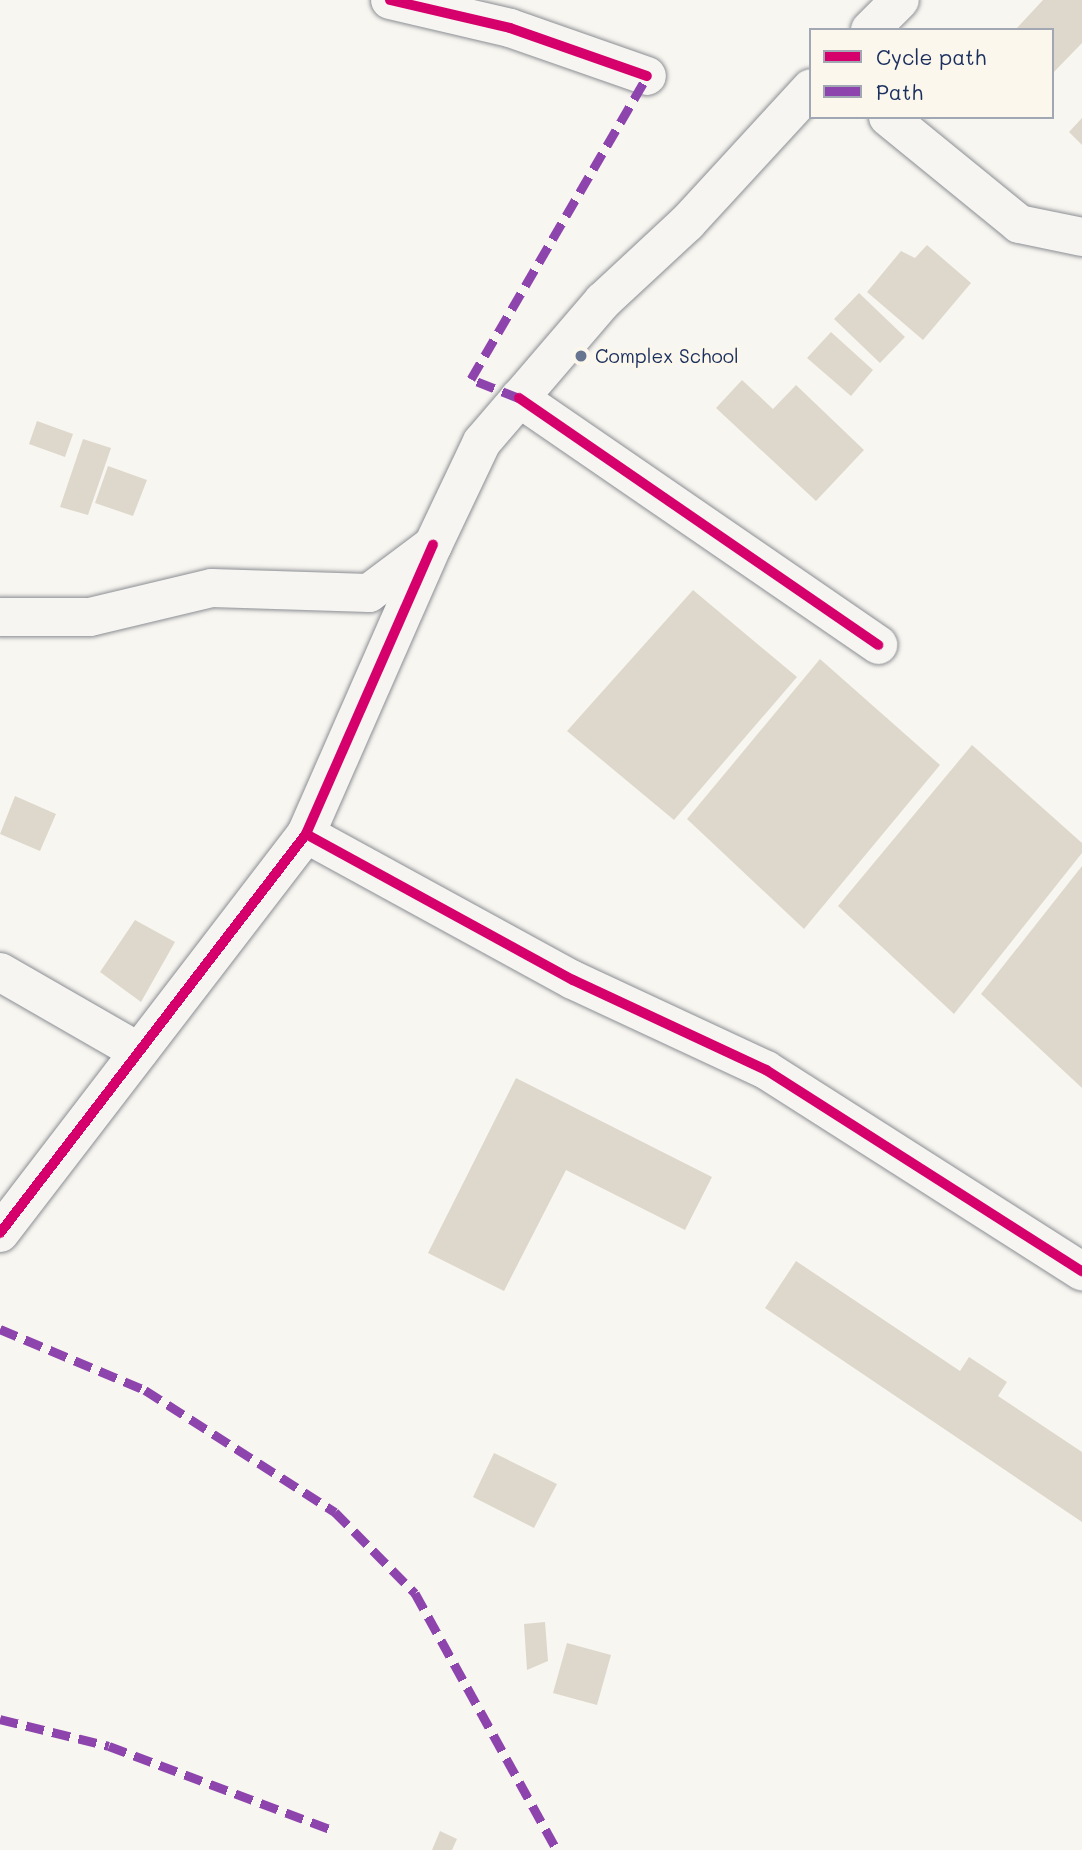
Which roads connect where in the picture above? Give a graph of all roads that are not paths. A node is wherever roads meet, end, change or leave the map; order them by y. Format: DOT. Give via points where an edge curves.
graph roads {
  1 [pos="390,0"];
  2 [pos="900,0"];
  3 [pos="872,28"];
  4 [pos="646,76"];
  5 [pos="809,90"];
  6 [pos="890,119"];
  7 [pos="1082,237"];
  8 [pos="519,398"];
  9 [pos="433,545"];
  10 [pos="0,617"];
  11 [pos="878,645"];
  12 [pos="306,834"];
  13 [pos="0,972"];
  14 [pos="139,1052"];
  15 [pos="0,1233"];
  16 [pos="1082,1270"];
  1 -- 4 [label="street" via="510,28"];
  2 -- 3 [label="street"];
  5 -- 8 [label="street" via="687,223 603,301"];
  6 -- 7 [label="street" via="1019,224"];
  8 -- 9 [label="street" via="482,442"];
  8 -- 11 [label="street"];
  9 -- 10 [label="street" via="369,593 212,588 90,617"];
  9 -- 12 [label="street"];
  12 -- 14 [label="street"];
  12 -- 16 [label="street" via="573,980 766,1070"];
  13 -- 14 [label="street"];
  14 -- 15 [label="street"];
}
